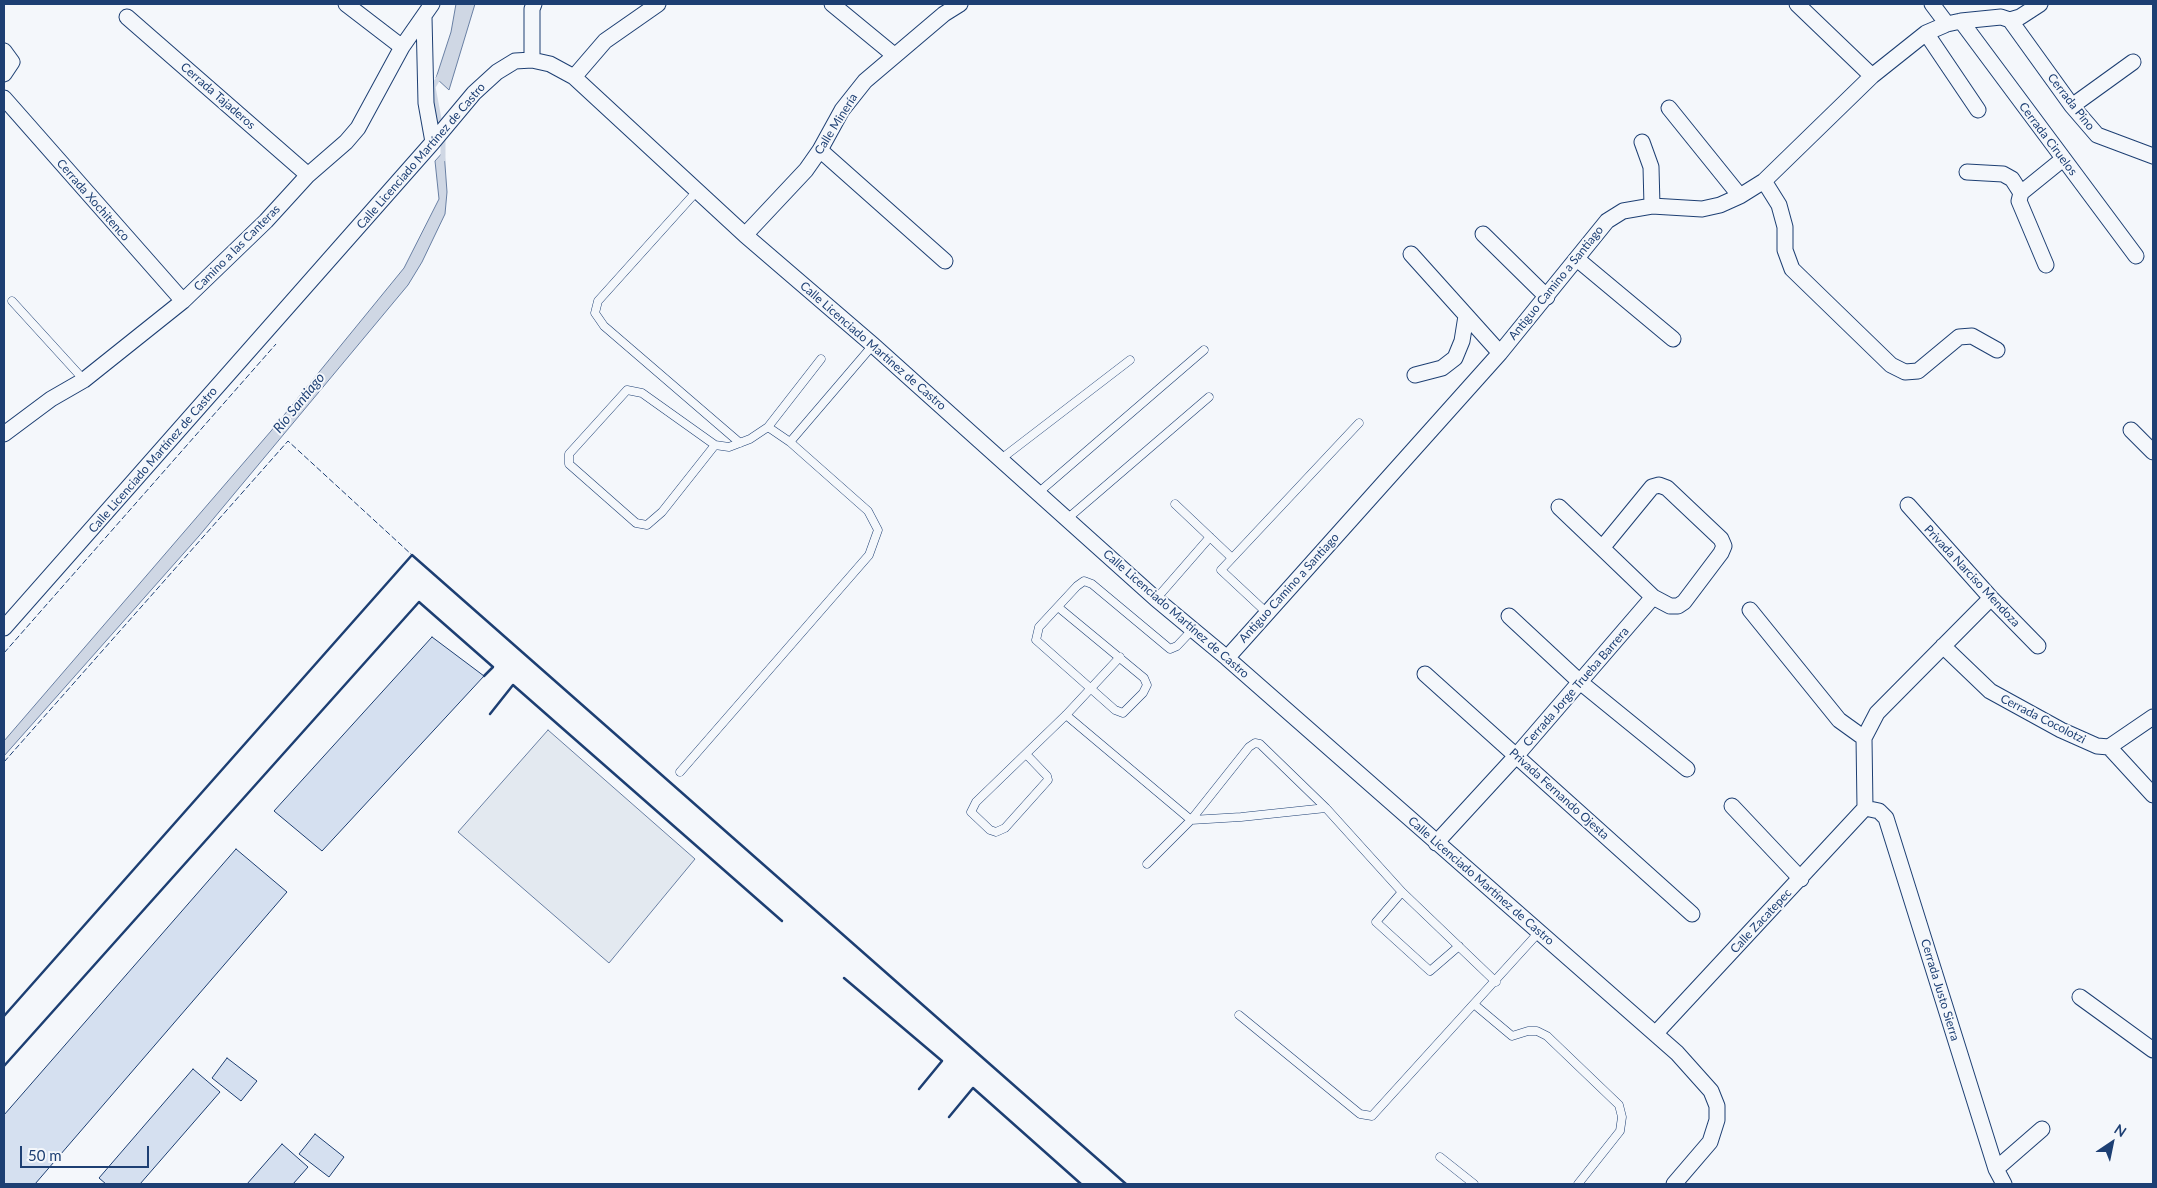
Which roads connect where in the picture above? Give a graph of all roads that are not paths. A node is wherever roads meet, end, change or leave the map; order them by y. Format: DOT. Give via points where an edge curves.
graph roads {
  1 [pos="346,4"];
  2 [pos="534,4"];
  3 [pos="658,4"];
  4 [pos="832,4"];
  5 [pos="960,4"];
  6 [pos="1797,4"];
  7 [pos="1932,4"];
  8 [pos="1991,4"];
  9 [pos="2040,4"];
  10 [pos="428,10"];
  11 [pos="128,17"];
  12 [pos="2006,18"];
  13 [pos="1954,23"];
  14 [pos="1926,33"];
  15 [pos="402,47"];
  16 [pos="4,51"];
  17 [pos="894,55"];
  18 [pos="532,60"];
  19 [pos="2133,62"];
  20 [pos="4,74"];
  21 [pos="1872,76"];
  22 [pos="574,77"];
  23 [pos="4,98"];
  24 [pos="2072,106"];
  25 [pos="1669,108"];
  26 [pos="1978,110"];
  27 [pos="436,139"];
  28 [pos="1642,142"];
  29 [pos="820,150"];
  30 [pos="2153,156"];
  31 [pos="2063,159"];
  32 [pos="1967,172"];
  33 [pos="308,175"];
  34 [pos="1764,181"];
  35 [pos="697,191"];
  36 [pos="2021,193"];
  37 [pos="1740,196"];
  38 [pos="1652,206"];
  39 [pos="1483,234"];
  40 [pos="745,235"];
  41 [pos="1411,254"];
  42 [pos="2136,256"];
  43 [pos="1577,259"];
  44 [pos="944,261"];
  45 [pos="2046,265"];
  46 [pos="1548,297"];
  47 [pos="12,302"];
  48 [pos="183,302"];
  49 [pos="1466,316"];
  50 [pos="1673,339"];
  51 [pos="873,345"];
  52 [pos="1204,350"];
  53 [pos="1997,350"];
  54 [pos="1500,353"];
  55 [pos="821,358"];
  56 [pos="1130,360"];
  57 [pos="1415,375"];
  58 [pos="84,380"];
  59 [pos="1209,397"];
  60 [pos="1359,423"];
  61 [pos="768,427"];
  62 [pos="2131,430"];
  63 [pos="4,434"];
  64 [pos="790,442"];
  65 [pos="740,443"];
  66 [pos="715,446"];
  67 [pos="2153,452"];
  68 [pos="1000,460"];
  69 [pos="1038,493"];
  70 [pos="1175,504"];
  71 [pos="1908,505"];
  72 [pos="1559,507"];
  73 [pos="1067,519"];
  74 [pos="1210,537"];
  75 [pos="1602,548"];
  76 [pos="1232,558"];
  77 [pos="1654,597"];
  78 [pos="1991,598"];
  79 [pos="1156,599"];
  80 [pos="1058,607"];
  81 [pos="1750,610"];
  82 [pos="1266,612"];
  83 [pos="1509,616"];
  84 [pos="4,628"];
  85 [pos="1193,629"];
  86 [pos="1943,646"];
  87 [pos="2038,646"];
  88 [pos="1120,657"];
  89 [pos="1227,658"];
  90 [pos="1425,674"];
  91 [pos="1580,682"];
  92 [pos="1090,688"];
  93 [pos="1066,714"];
  94 [pos="2153,717"];
  95 [pos="1864,738"];
  96 [pos="2109,747"];
  97 [pos="1026,754"];
  98 [pos="1516,756"];
  99 [pos="1687,769"];
  100 [pos="680,772"];
  101 [pos="2153,795"];
  102 [pos="1732,806"];
  103 [pos="1326,808"];
  104 [pos="1865,808"];
  105 [pos="1191,820"];
  106 [pos="1436,842"];
  107 [pos="1147,864"];
  108 [pos="1801,878"];
  109 [pos="1402,892"];
  110 [pos="1692,914"];
  111 [pos="1540,931"];
  112 [pos="1459,946"];
  113 [pos="1496,982"];
  114 [pos="2080,997"];
  115 [pos="1475,1004"];
  116 [pos="1238,1015"];
  117 [pos="1656,1034"];
  118 [pos="2153,1050"];
  119 [pos="2042,1129"];
  120 [pos="1440,1157"];
  121 [pos="1996,1169"];
  122 [pos="1474,1184"];
  123 [pos="1578,1184"];
  124 [pos="1674,1184"];
  125 [pos="2004,1184"];
  1 -- 15 [label="street"];
  2 -- 18 [label="street"];
  3 -- 22 [label="street" via="605,41"];
  4 -- 17 [label="street"];
  5 -- 17 [label="street, Calle Minería"];
  6 -- 21 [label="street"];
  7 -- 13 [label="street, Cerrada Ciruelos"];
  8 -- 12 [label="street, Cerrada Pino"];
  9 -- 12 [label="street, Antiguo Camino a Santiago" via="2020,17"];
  10 -- 15 [label="street, Camino a las Canteras"];
  10 -- 27 [label="street, Camino a las Canteras" via="426,103"];
  11 -- 33 [label="street, Cerrada Tajaderos"];
  12 -- 13 [label="street, Antiguo Camino a Santiago"];
  12 -- 24 [label="street, Cerrada Pino"];
  13 -- 14 [label="street, Antiguo Camino a Santiago"];
  13 -- 31 [label="street, Cerrada Ciruelos"];
  14 -- 21 [label="street, Antiguo Camino a Santiago"];
  14 -- 26 [label="street"];
  15 -- 33 [label="street, Camino a las Canteras" via="358,128"];
  16 -- 20 [label="street" via="12,62"];
  17 -- 29 [label="street, Calle Minería" via="865,80 842,110"];
  18 -- 22 [label="street, Calle Licenciado Martínez de Castro" via="550,64"];
  18 -- 27 [label="street, Calle Licenciado Martínez de Castro" via="515,61 498,72 474,93"];
  19 -- 24 [label="street"];
  21 -- 34 [label="street, Antiguo Camino a Santiago"];
  22 -- 35 [label="street, Calle Licenciado Martínez de Castro"];
  23 -- 48 [label="street, Cerrada Xochitenco"];
  24 -- 30 [label="street, Cerrada Pino" via="2097,135"];
  25 -- 37 [label="street"];
  27 -- 84 [label="street, Calle Licenciado Martínez de Castro"];
  28 -- 38 [label="street" via="1651,167"];
  29 -- 40 [label="street, Calle Minería" via="806,170"];
  29 -- 44 [label="street"];
  31 -- 36 [label="street"];
  31 -- 42 [label="street, Cerrada Ciruelos"];
  32 -- 36 [label="street" via="2003,174 2012,179"];
  33 -- 48 [label="street, Camino a las Canteras"];
  34 -- 37 [label="street, Antiguo Camino a Santiago"];
  34 -- 53 [label="street" via="1779,205 1785,227 1785,250 1792,269 1891,365 1905,372 1918,371 1959,337 1972,336"];
  35 -- 40 [label="street, Calle Licenciado Martínez de Castro"];
  35 -- 65 [label="lane" via="598,301 594,313 604,326"];
  36 -- 45 [label="street" via="2019,201"];
  37 -- 38 [label="street, Antiguo Camino a Santiago" via="1702,209"];
  38 -- 43 [label="street, Antiguo Camino a Santiago" via="1623,211 1607,221"];
  39 -- 46 [label="street"];
  40 -- 51 [label="street, Calle Licenciado Martínez de Castro"];
  41 -- 49 [label="street"];
  43 -- 46 [label="street, Antiguo Camino a Santiago"];
  43 -- 50 [label="street"];
  46 -- 54 [label="street, Antiguo Camino a Santiago"];
  47 -- 58 [label="lane"];
  48 -- 58 [label="street, Camino a las Canteras"];
  49 -- 54 [label="street"];
  49 -- 57 [label="street" via="1455,358 1442,368"];
  51 -- 64 [label="lane"];
  51 -- 68 [label="street, Calle Licenciado Martínez de Castro"];
  52 -- 69 [label="lane"];
  54 -- 82 [label="street, Antiguo Camino a Santiago"];
  55 -- 61 [label="lane"];
  56 -- 68 [label="lane"];
  58 -- 63 [label="street, Camino a las Canteras" via="51,399"];
  59 -- 73 [label="lane"];
  60 -- 76 [label="lane"];
  61 -- 64 [label="lane"];
  61 -- 65 [label="lane"];
  62 -- 67 [label="street"];
  64 -- 100 [label="lane" via="868,511 878,530 869,555"];
  65 -- 66 [label="lane" via="729,447"];
  66 -- 66 [label="lane" via="662,512 647,525 636,523 569,464 569,454 627,390 642,393"];
  68 -- 69 [label="street, Calle Licenciado Martínez de Castro"];
  69 -- 73 [label="street, Calle Licenciado Martínez de Castro"];
  70 -- 74 [label="lane"];
  71 -- 78 [label="street, Privada Narciso Mendoza"];
  72 -- 75 [label="street"];
  73 -- 79 [label="street, Calle Licenciado Martínez de Castro"];
  74 -- 76 [label="lane"];
  74 -- 79 [label="lane"];
  75 -- 77 [label="street"];
  75 -- 77 [label="street" via="1652,487 1659,485 1667,488 1721,539 1724,546 1721,553 1678,606 1670,606"];
  76 -- 82 [label="lane" via="1221,570"];
  77 -- 91 [label="street, Cerrada Jorge Trueba Barrera"];
  78 -- 86 [label="street"];
  78 -- 87 [label="street, Privada Narciso Mendoza"];
  79 -- 85 [label="street, Calle Licenciado Martínez de Castro"];
  80 -- 85 [label="lane" via="1084,581 1092,584 1170,650"];
  80 -- 88 [label="lane"];
  80 -- 92 [label="lane" via="1039,627 1036,640"];
  81 -- 95 [label="street" via="1839,720"];
  82 -- 89 [label="street, Antiguo Camino a Santiago"];
  83 -- 91 [label="street"];
  85 -- 89 [label="street, Calle Licenciado Martínez de Castro"];
  86 -- 95 [label="street" via="1877,713"];
  86 -- 96 [label="street, Cerrada Cocolotzi" via="1990,692 2061,730 2096,746"];
  88 -- 92 [label="lane"];
  88 -- 92 [label="lane" via="1148,685 1128,710 1123,713 1115,710"];
  89 -- 106 [label="street, Calle Licenciado Martínez de Castro"];
  90 -- 98 [label="street, Privada Fernando Ojesta"];
  91 -- 98 [label="street, Cerrada Jorge Trueba Barrera"];
  91 -- 99 [label="street"];
  92 -- 93 [label="lane"];
  93 -- 97 [label="lane"];
  93 -- 105 [label="lane"];
  94 -- 96 [label="street"];
  95 -- 104 [label="street"];
  96 -- 101 [label="street"];
  97 -- 97 [label="lane" via="976,802 971,812 990,830 996,832 1006,828 1048,780 1048,776"];
  98 -- 106 [label="street, Cerrada Jorge Trueba Barrera"];
  98 -- 110 [label="street, Privada Fernando Ojesta"];
  102 -- 108 [label="street"];
  103 -- 105 [label="lane"];
  103 -- 105 [label="lane" via="1260,744 1255,743"];
  103 -- 109 [label="lane"];
  104 -- 108 [label="street, Calle Zacatepec"];
  104 -- 121 [label="street, Cerrada Justo Sierra" via="1879,811 1886,818"];
  105 -- 107 [label="lane"];
  106 -- 111 [label="street, Calle Licenciado Martínez de Castro"];
  108 -- 117 [label="street, Calle Zacatepec"];
  109 -- 112 [label="lane"];
  109 -- 112 [label="lane" via="1376,922 1430,971"];
  111 -- 113 [label="lane"];
  111 -- 117 [label="street, Calle Licenciado Martínez de Castro"];
  112 -- 113 [label="lane"];
  113 -- 115 [label="lane"];
  114 -- 118 [label="street"];
  115 -- 116 [label="lane" via="1372,1116 1360,1114"];
  115 -- 123 [label="lane" via="1512,1036 1528,1031 1547,1036 1619,1105 1622,1117 1620,1131"];
  117 -- 124 [label="street, Calle Licenciado Martínez de Castro" via="1699,1076 1711,1091 1717,1106 1717,1120 1710,1142"];
  119 -- 121 [label="street"];
  120 -- 122 [label="lane"];
  121 -- 125 [label="street, Cerrada Justo Sierra"];
}
